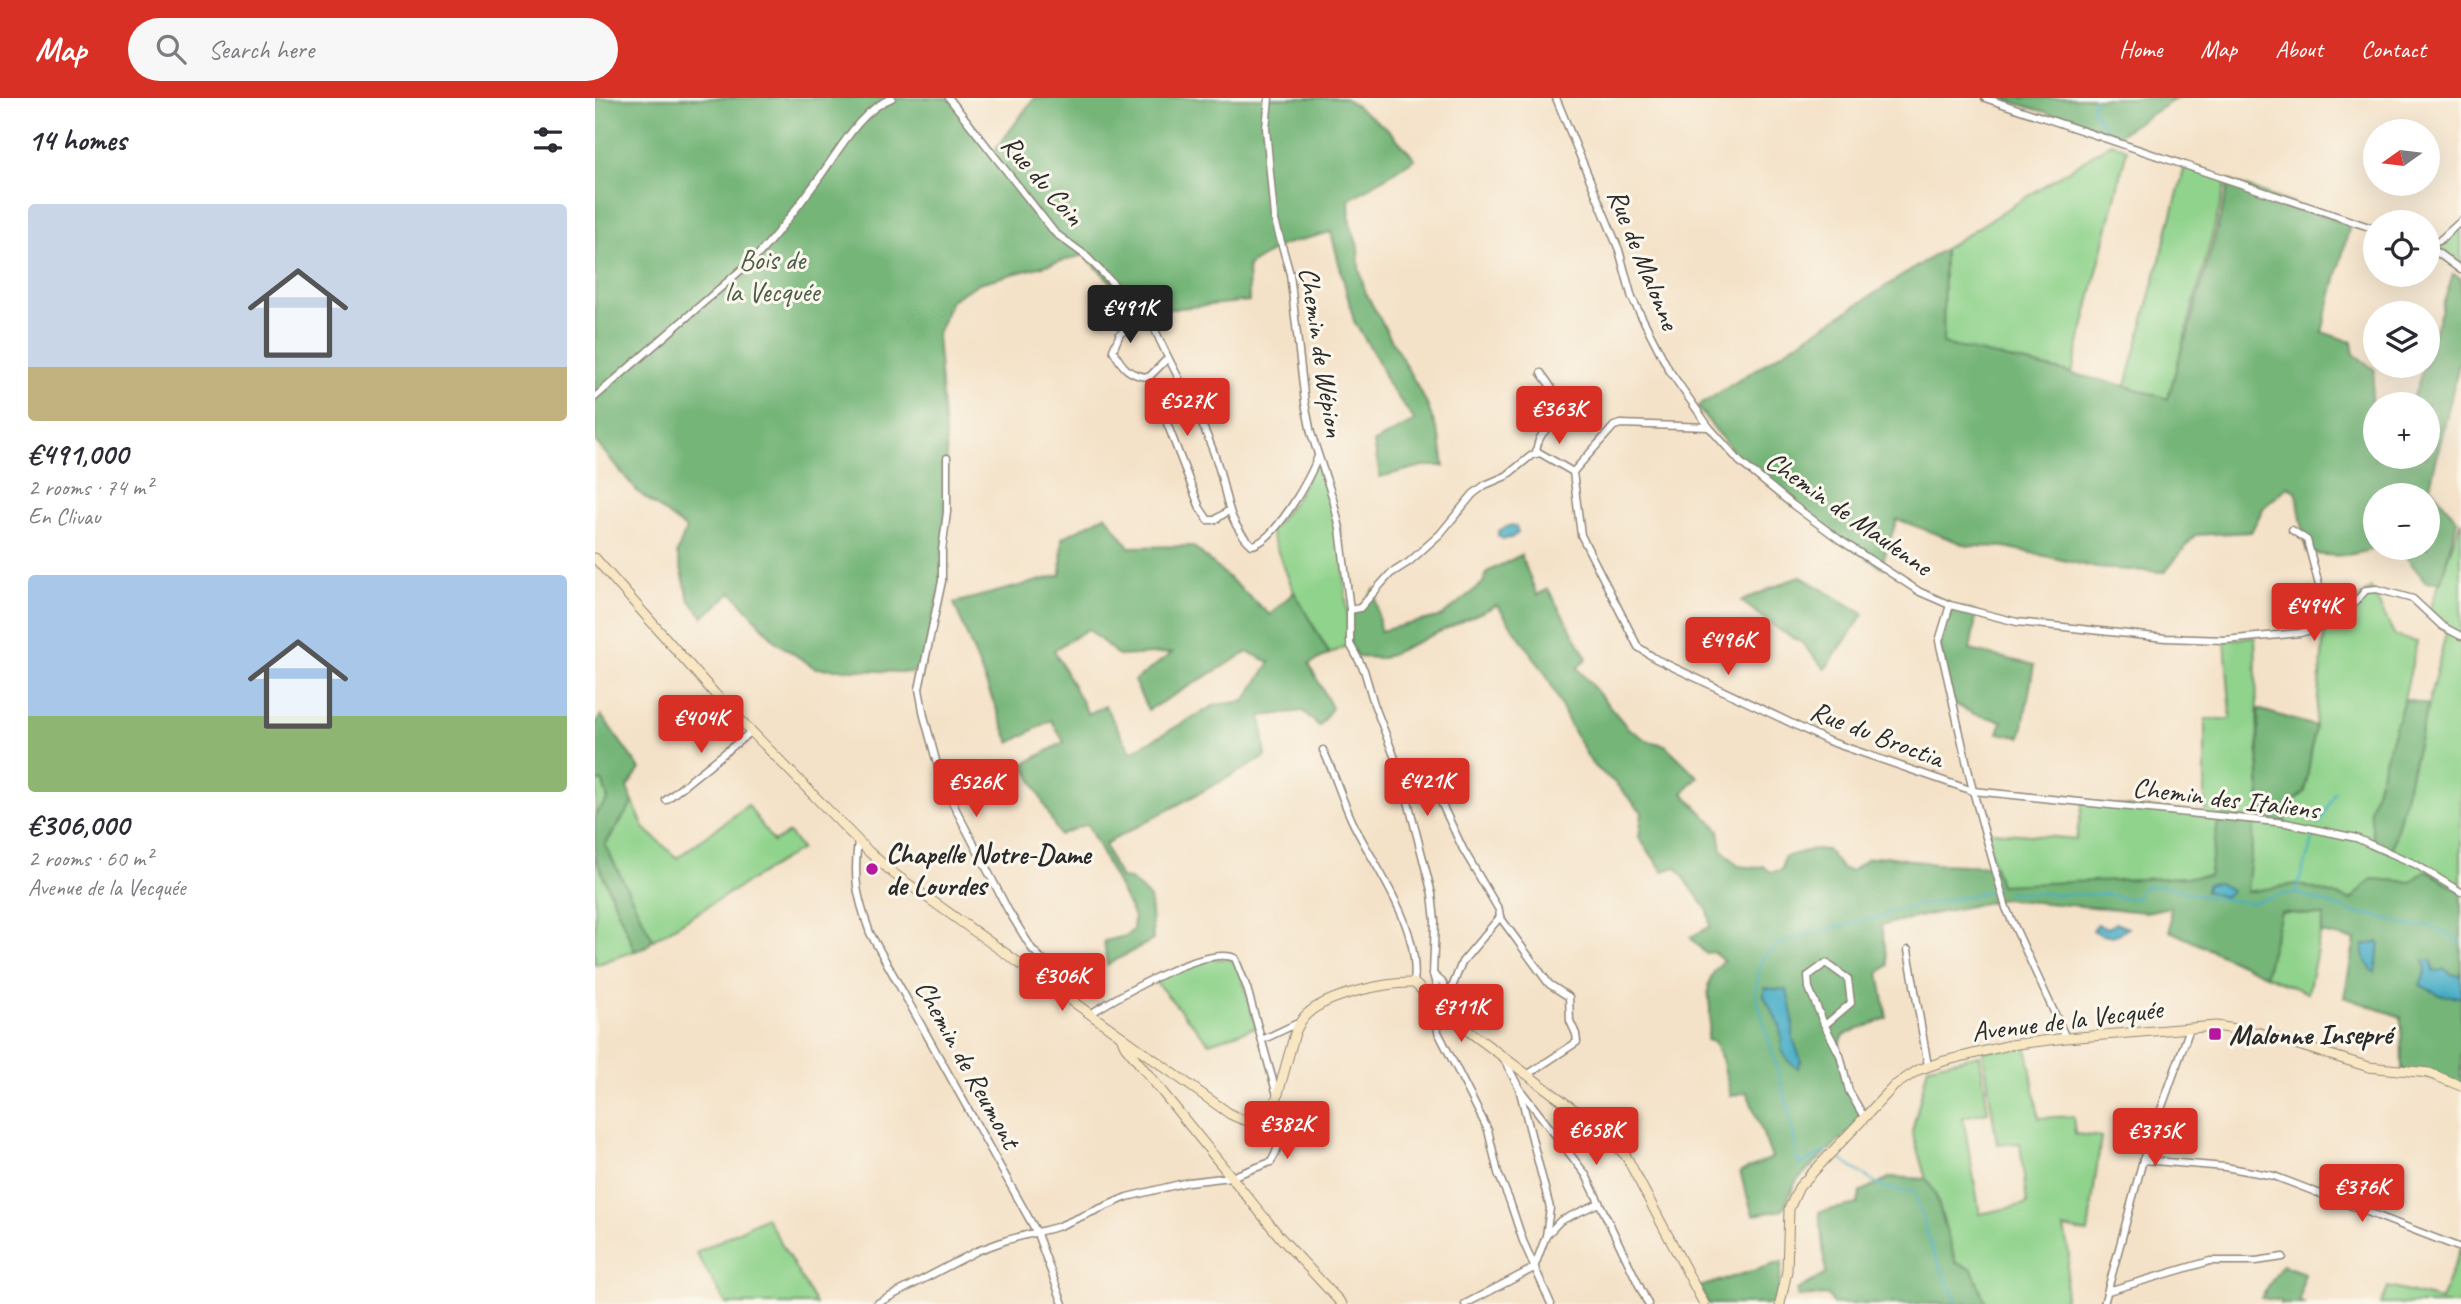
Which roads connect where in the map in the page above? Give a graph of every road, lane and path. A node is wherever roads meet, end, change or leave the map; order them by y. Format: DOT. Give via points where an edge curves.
graph roads {
  1 [pos="892,98"];
  2 [pos="949,98"];
  3 [pos="1269,98"];
  4 [pos="1556,98"];
  5 [pos="1985,98"];
  6 [pos="2461,221"];
  7 [pos="2363,225"];
  8 [pos="2440,241"];
  9 [pos="2440,254"];
  10 [pos="2461,271"];
  11 [pos="1148,313"];
  12 [pos="1168,358"];
  13 [pos="1541,373"];
  14 [pos="1149,377"];
  15 [pos="595,397"];
  16 [pos="1709,427"];
  17 [pos="1536,453"];
  18 [pos="1318,455"];
  19 [pos="947,458"];
  20 [pos="1573,472"];
  21 [pos="1228,511"];
  22 [pos="2292,530"];
  23 [pos="595,558"];
  24 [pos="1950,605"];
  25 [pos="1350,610"];
  26 [pos="2329,623"];
  27 [pos="2461,636"];
  28 [pos="752,731"];
  29 [pos="1323,750"];
  30 [pos="1401,774"];
  31 [pos="1973,791"];
  32 [pos="666,800"];
  33 [pos="857,841"];
  34 [pos="2461,892"];
  35 [pos="1500,917"];
  36 [pos="1908,950"];
  37 [pos="1433,974"];
  38 [pos="1413,983"];
  39 [pos="1077,1005"];
  40 [pos="1442,1007"];
  41 [pos="1090,1014"];
  42 [pos="1299,1023"];
  43 [pos="1825,1026"];
  44 [pos="2190,1028"];
  45 [pos="1122,1037"];
  46 [pos="2066,1038"];
  47 [pos="1262,1040"];
  48 [pos="1501,1053"];
  49 [pos="1928,1066"];
  50 [pos="1526,1075"];
  51 [pos="2461,1086"];
  52 [pos="1519,1088"];
  53 [pos="1277,1097"];
  54 [pos="1274,1108"];
  55 [pos="1864,1117"];
  56 [pos="2143,1160"];
  57 [pos="1231,1177"];
  58 [pos="1599,1203"];
  59 [pos="1036,1231"];
  60 [pos="1546,1236"];
  61 [pos="2458,1247"];
  62 [pos="2283,1256"];
  63 [pos="1534,1268"];
  64 [pos="2108,1291"];
  65 [pos="1330,1294"];
  66 [pos="1782,1302"];
  67 [pos="876,1304"];
  68 [pos="1063,1304"];
  69 [pos="1342,1304"];
  70 [pos="1348,1304"];
  71 [pos="1465,1304"];
  72 [pos="1551,1304"];
  73 [pos="1647,1304"];
  74 [pos="1704,1304"];
  75 [pos="2104,1304"];
  1 -- 15 [label="street" via="881,102 858,125 757,256"];
  2 -- 11 [label="street, Rue du Coin" via="1055,233 1141,312"];
  3 -- 18 [label="street, Chemin de Wépion" via="1266,128 1274,217 1290,274 1305,403"];
  4 -- 16 [label="street, Rue de Malonne" via="1619,250 1632,298 1669,370"];
  5 -- 7 [label="street"];
  6 -- 8 [label="street"];
  9 -- 10 [label="street"];
  11 -- 12 [label="street, Rue du Coin"];
  11 -- 14 [label="street" via="1120,334 1113,350 1134,376"];
  12 -- 14 [label="street"];
  12 -- 21 [label="street, Rue du Coin" via="1208,433"];
  13 -- 17 [label="street" via="1563,410 1538,439"];
  14 -- 21 [label="street" via="1199,508 1208,520"];
  16 -- 20 [label="street" via="1614,426"];
  16 -- 24 [label="street, Chemin de Maulenne" via="1740,462 1793,506 1920,592"];
  17 -- 20 [label="street"];
  17 -- 25 [label="street" via="1506,477 1473,494 1440,534 1390,574 1360,608"];
  18 -- 21 [label="street, Rue du Coin" via="1297,497 1259,544 1252,545 1241,536"];
  18 -- 25 [label="street, Chemin de Wépion" via="1340,529"];
  19 -- 39 [label="street" via="942,580 919,690 924,716 940,775 1008,910 1032,949 1071,989"];
  20 -- 31 [label="street, Rue du Broctia" via="1581,535 1638,647 1828,741"];
  22 -- 26 [label="street" via="2307,540"];
  23 -- 28 [label="main road"];
  24 -- 26 [label="street, Chemin de Maulenne" via="2017,622 2225,640 2299,633"];
  24 -- 31 [label="street" via="1939,641"];
  25 -- 30 [label="street" via="1350,644 1364,670"];
  26 -- 27 [label="street" via="2366,590 2377,589 2419,603 2442,626"];
  28 -- 32 [label="street"];
  28 -- 33 [label="main road"];
  29 -- 38 [label="street" via="1352,821 1409,931 1415,959"];
  30 -- 35 [label="street" via="1425,779 1438,796"];
  30 -- 37 [label="street" via="1432,894"];
  31 -- 34 [label="street, Chemin des Italiens" via="2286,822 2356,838 2415,864"];
  31 -- 46 [label="street" via="2006,908"];
  33 -- 39 [label="main road" via="893,873"];
  33 -- 59 [label="street, Chemin de Reumont" via="855,881 870,933"];
  35 -- 37 [label="street" via="1462,962 1451,990 1447,992"];
  35 -- 50 [label="street" via="1549,984 1569,997 1576,1034 1577,1042 1571,1047"];
  36 -- 49 [label="street"];
  37 -- 40 [label="street"];
  38 -- 40 [label="main road"];
  38 -- 42 [label="main road" via="1396,982 1338,998 1308,1013"];
  39 -- 41 [label="main road"];
  40 -- 48 [label="main road"];
  40 -- 63 [label="street" via="1437,1023 1440,1039 1488,1130 1498,1173"];
  41 -- 45 [label="main road"];
  41 -- 47 [label="street" via="1170,971 1229,955 1237,959"];
  42 -- 47 [label="street"];
  42 -- 53 [label="main road"];
  43 -- 43 [label="street" via="1808,976 1826,963 1848,979 1851,1003"];
  43 -- 55 [label="street" via="1840,1055 1849,1091"];
  44 -- 46 [label="main road, Avenue de la Vecquée"];
  44 -- 51 [label="main road, Avenue de la Vecquée" via="2216,1026 2260,1033 2369,1067 2429,1073"];
  44 -- 56 [label="street"];
  45 -- 54 [label="main road" via="1230,1114 1257,1122"];
  45 -- 57 [label="main road"];
  46 -- 49 [label="main road, Avenue de la Vecquée" via="1979,1051"];
  47 -- 53 [label="street"];
  48 -- 50 [label="main road"];
  48 -- 52 [label="street"];
  49 -- 55 [label="main road, Avenue de la Vecquée" via="1905,1077"];
  50 -- 74 [label="main road" via="1598,1128 1626,1156"];
  52 -- 58 [label="street" via="1581,1169"];
  52 -- 60 [label="street" via="1550,1208"];
  53 -- 54 [label="main road"];
  54 -- 57 [label="street" via="1281,1140 1271,1162"];
  55 -- 66 [label="main road, Avenue de la Vecquée" via="1799,1187 1789,1209"];
  56 -- 61 [label="street" via="2274,1176"];
  56 -- 64 [label="street"];
  57 -- 59 [label="street" via="1160,1187"];
  57 -- 65 [label="main road"];
  58 -- 60 [label="street" via="1560,1221"];
  58 -- 73 [label="street"];
  59 -- 67 [label="street" via="977,1251"];
  59 -- 68 [label="street, Chemin de Reumont"];
  60 -- 63 [label="street"];
  62 -- 64 [label="street" via="2210,1261"];
  63 -- 71 [label="street"];
  63 -- 72 [label="street"];
  64 -- 75 [label="street"];
  65 -- 69 [label="main road"];
  65 -- 70 [label="main road"];
}
